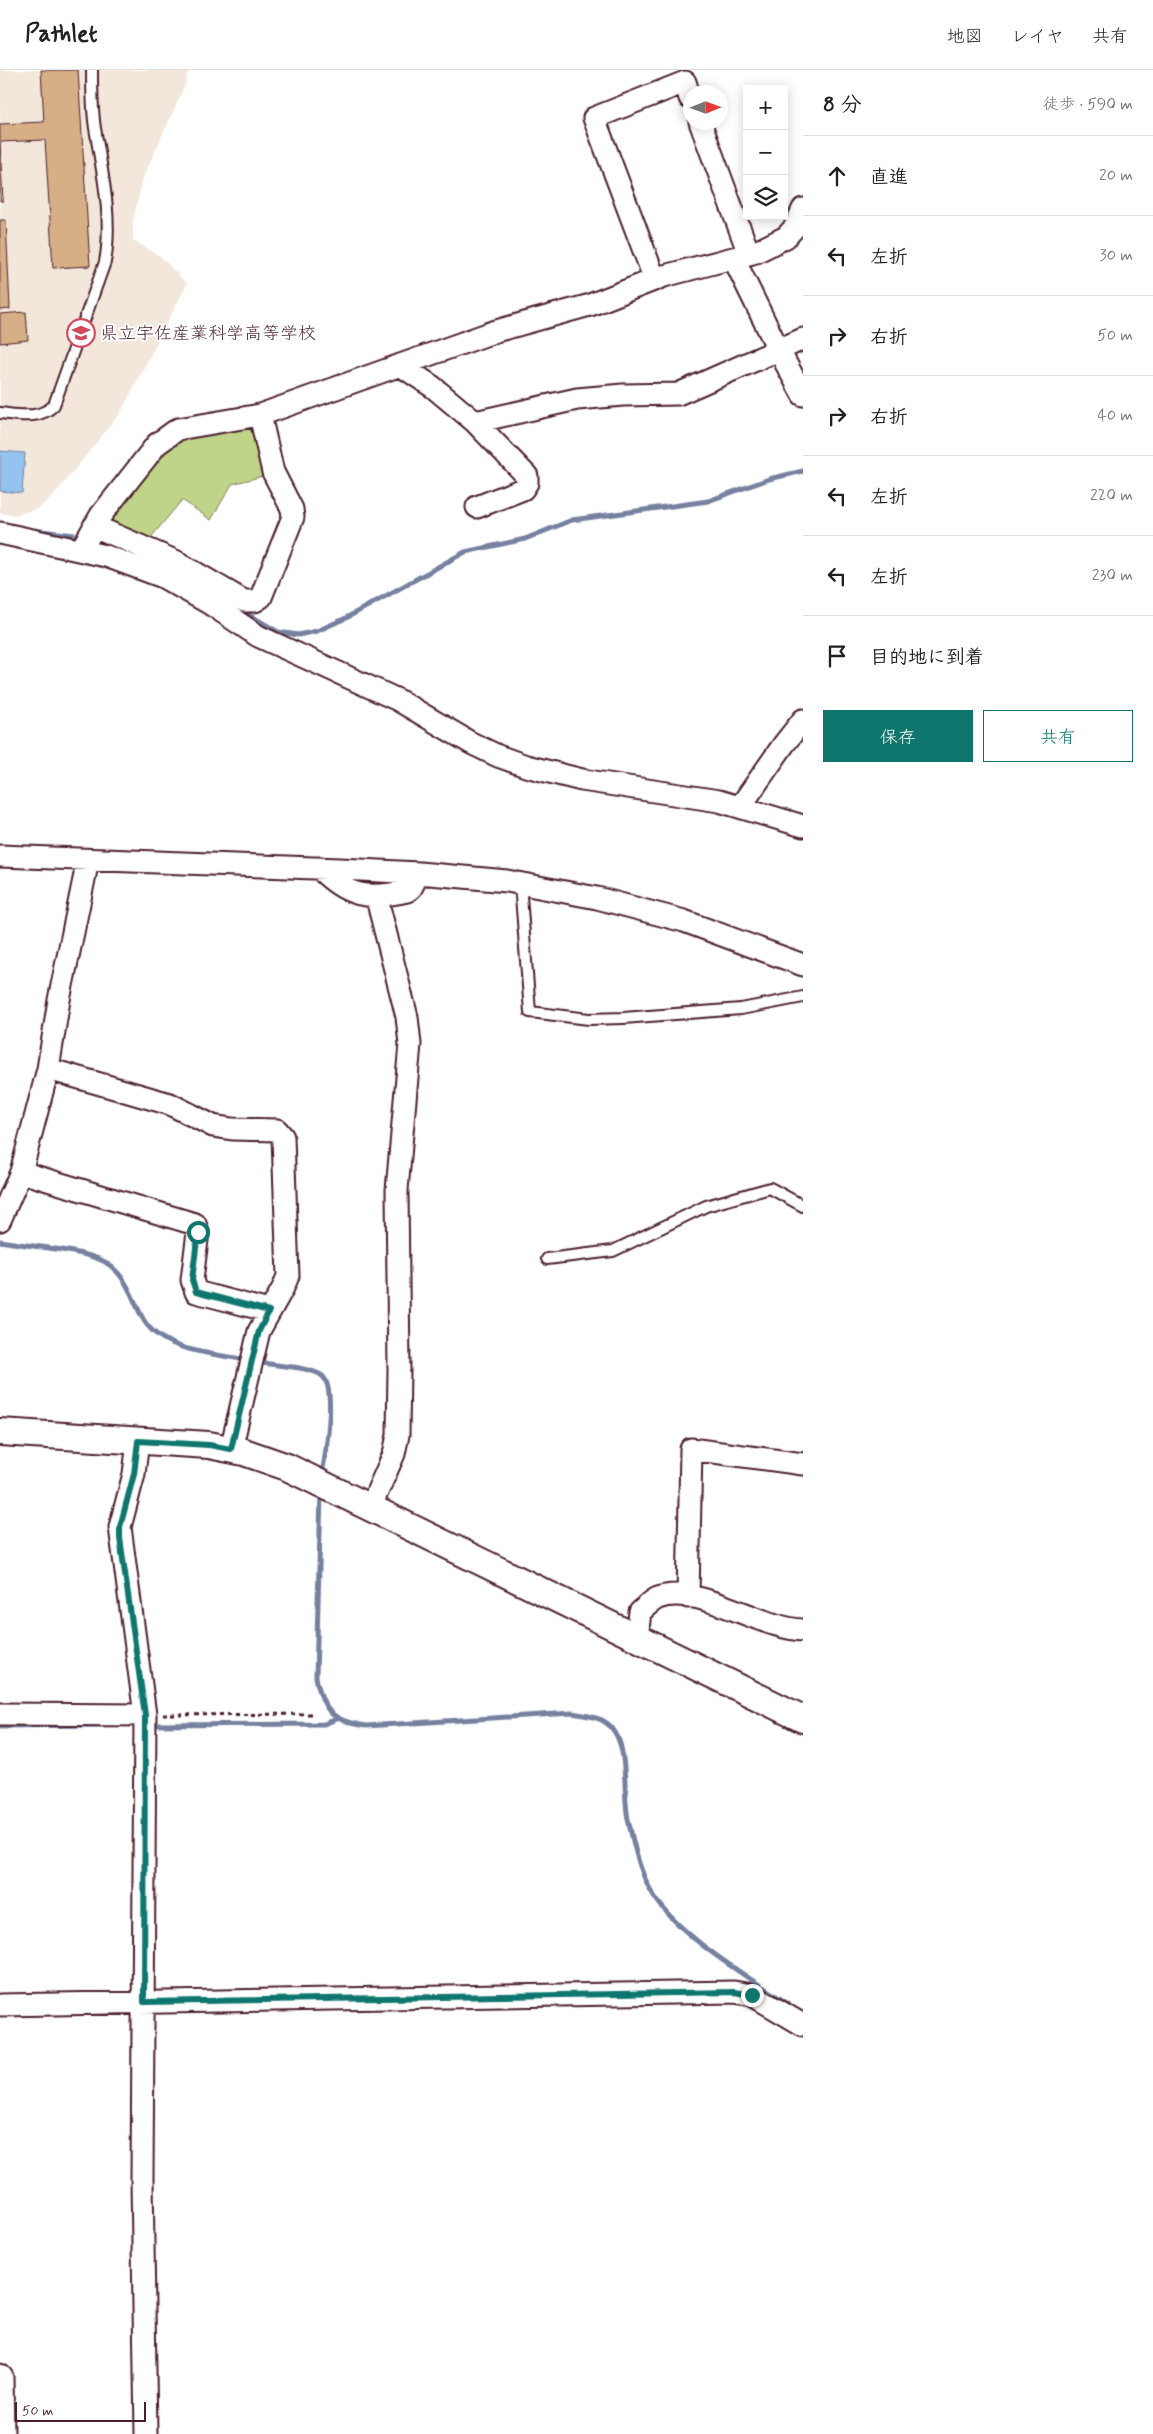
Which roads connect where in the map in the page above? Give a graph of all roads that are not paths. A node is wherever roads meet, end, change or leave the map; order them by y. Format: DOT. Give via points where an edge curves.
graph roads {
  1 [pos="92,70"];
  2 [pos="686,85"];
  3 [pos="702,130"];
  4 [pos="803,210"];
  5 [pos="741,257"];
  6 [pos="655,280"];
  7 [pos="803,339"];
  8 [pos="778,350"];
  9 [pos="400,364"];
  10 [pos="803,395"];
  11 [pos="0,413"];
  12 [pos="260,415"];
  13 [pos="475,422"];
  14 [pos="477,507"];
  15 [pos="94,526"];
  16 [pos="0,533"];
  17 [pos="81,550"];
  18 [pos="803,720"];
  19 [pos="740,807"];
  20 [pos="803,826"];
  21 [pos="0,856"];
  22 [pos="88,860"];
  23 [pos="319,868"];
  24 [pos="419,873"];
  25 [pos="520,883"];
  26 [pos="376,895"];
  27 [pos="801,969"];
  28 [pos="803,997"];
  29 [pos="48,1069"];
  30 [pos="22,1172"];
  31 [pos="803,1206"];
  32 [pos="0,1220"];
  33 [pos="547,1259"];
  34 [pos="269,1311"];
  35 [pos="0,1432"];
  36 [pos="138,1441"];
  37 [pos="231,1449"];
  38 [pos="803,1464"];
  39 [pos="370,1506"];
  40 [pos="688,1597"];
  41 [pos="803,1630"];
  42 [pos="637,1638"];
  43 [pos="0,1714"];
  44 [pos="145,1715"];
  45 [pos="803,1718"];
  46 [pos="144,2002"];
  47 [pos="0,2005"];
  48 [pos="803,2025"];
  49 [pos="0,2375"];
  50 [pos="3,2434"];
  51 [pos="146,2434"];
  1 -- 11 [label="lane" via="93,113 107,231 105,262 54,405 35,416"];
  2 -- 6 [label="street" via="685,82 594,118"];
  3 -- 5 [label="street"];
  4 -- 5 [label="street" via="786,237"];
  5 -- 6 [label="street"];
  5 -- 8 [label="street"];
  6 -- 9 [label="street" via="590,305 496,330"];
  7 -- 8 [label="street"];
  8 -- 10 [label="street"];
  8 -- 13 [label="street" via="678,394 577,399"];
  9 -- 12 [label="street"];
  9 -- 13 [label="street"];
  12 -- 15 [label="street" via="178,429 166,436 156,444"];
  12 -- 15 [label="street" via="273,472 293,517 261,597 255,601 244,601 177,562"];
  13 -- 14 [label="street" via="527,476 523,489"];
  15 -- 17 [label="street"];
  16 -- 17 [label="street"];
  17 -- 19 [label="street" via="163,577 258,636 389,696 498,756 554,774"];
  18 -- 19 [label="street"];
  19 -- 20 [label="street"];
  21 -- 22 [label="street"];
  22 -- 23 [label="street"];
  22 -- 29 [label="street"];
  23 -- 24 [label="street"];
  23 -- 26 [label="street" via="343,889"];
  24 -- 25 [label="street"];
  24 -- 26 [label="street" via="407,891"];
  25 -- 27 [label="street" via="598,898 684,921"];
  25 -- 28 [label="lane" via="530,1012 588,1019 668,1015 741,1009"];
  26 -- 39 [label="street" via="407,1017 410,1044 397,1190 398,1435 394,1454"];
  29 -- 30 [label="street"];
  29 -- 34 [label="street" via="170,1104 213,1126 238,1130 272,1129 280,1133 283,1137 288,1268 286,1282"];
  30 -- 32 [label="street"];
  30 -- 34 [label="street" via="195,1224 198,1232 192,1280 196,1292"];
  31 -- 33 [label="lane" via="770,1188 706,1206 613,1251"];
  34 -- 37 [label="street" via="259,1331"];
  35 -- 36 [label="street"];
  36 -- 37 [label="street"];
  36 -- 44 [label="street" via="120,1538"];
  37 -- 39 [label="street" via="287,1467"];
  38 -- 40 [label="street" via="691,1449"];
  39 -- 42 [label="street"];
  40 -- 41 [label="street" via="709,1601 777,1626"];
  40 -- 42 [label="street" via="659,1597 649,1603 640,1612"];
  42 -- 45 [label="street"];
  43 -- 44 [label="street"];
  44 -- 46 [label="street"];
  46 -- 47 [label="street"];
  46 -- 48 [label="street" via="734,1992 752,1995"];
  46 -- 51 [label="street" via="142,2180"];
  49 -- 50 [label="street"];
}
